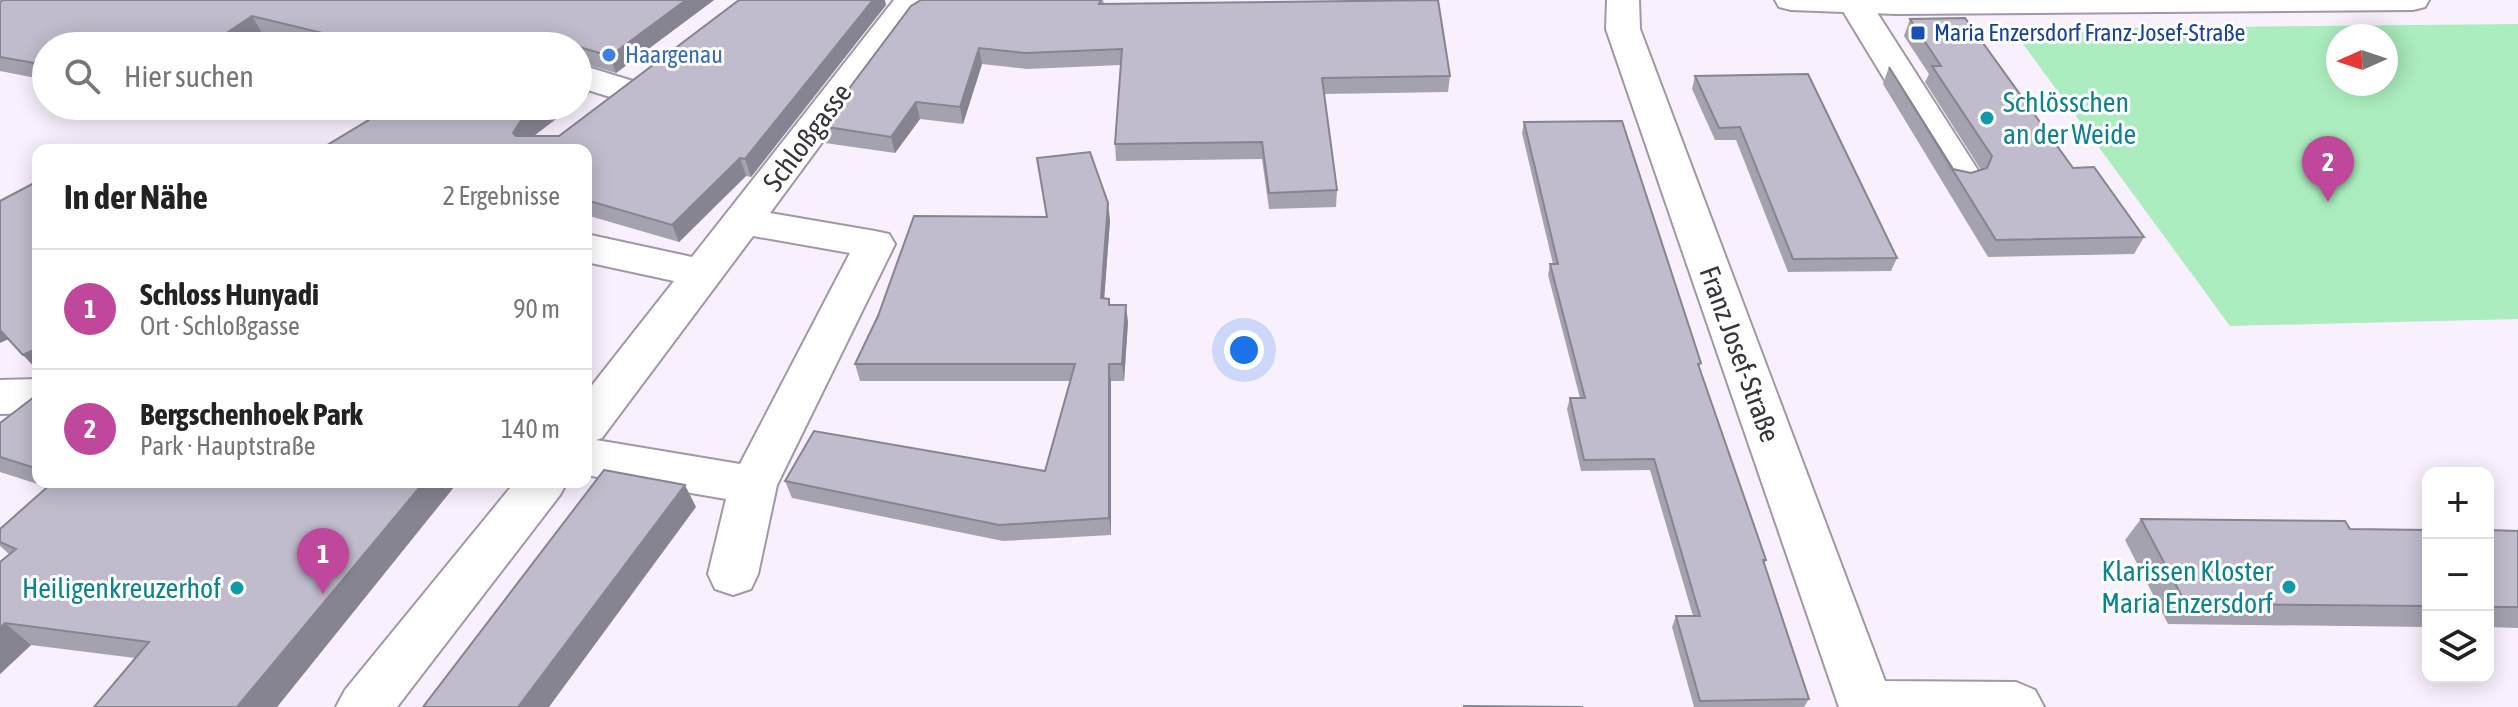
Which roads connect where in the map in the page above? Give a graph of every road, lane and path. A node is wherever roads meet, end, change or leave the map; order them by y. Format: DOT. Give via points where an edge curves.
graph roads {
  1 [pos="911,0"];
  2 [pos="1623,0"];
  3 [pos="1791,0"];
  4 [pos="2413,0"];
  5 [pos="1855,3"];
  6 [pos="592,76"];
  7 [pos="592,114"];
  8 [pos="1962,175"];
  9 [pos="743,221"];
  10 [pos="592,249"];
  11 [pos="702,273"];
  12 [pos="32,396"];
  13 [pos="0,397"];
  14 [pos="592,418"];
  15 [pos="592,458"];
  16 [pos="753,485"];
  17 [pos="538,488"];
  18 [pos="733,574"];
  19 [pos="1866,706"];
  20 [pos="364,707"];
  21 [pos="2016,707"];
  1 -- 9 [label="street, Schloßgasse"];
  2 -- 19 [label="street, Franz Josef-Straße" via="1623,29"];
  3 -- 5 [label="street"];
  4 -- 5 [label="street"];
  5 -- 8 [label="street"];
  6 -- 7 [label="street" via="634,81"];
  9 -- 11 [label="street, Schloßgasse"];
  9 -- 16 [label="street" via="875,244"];
  10 -- 11 [label="street"];
  11 -- 14 [label="street, Schloßgasse"];
  12 -- 13 [label="street"];
  15 -- 16 [label="street"];
  16 -- 18 [label="street"];
  17 -- 20 [label="street"];
  19 -- 21 [label="street"];
}
